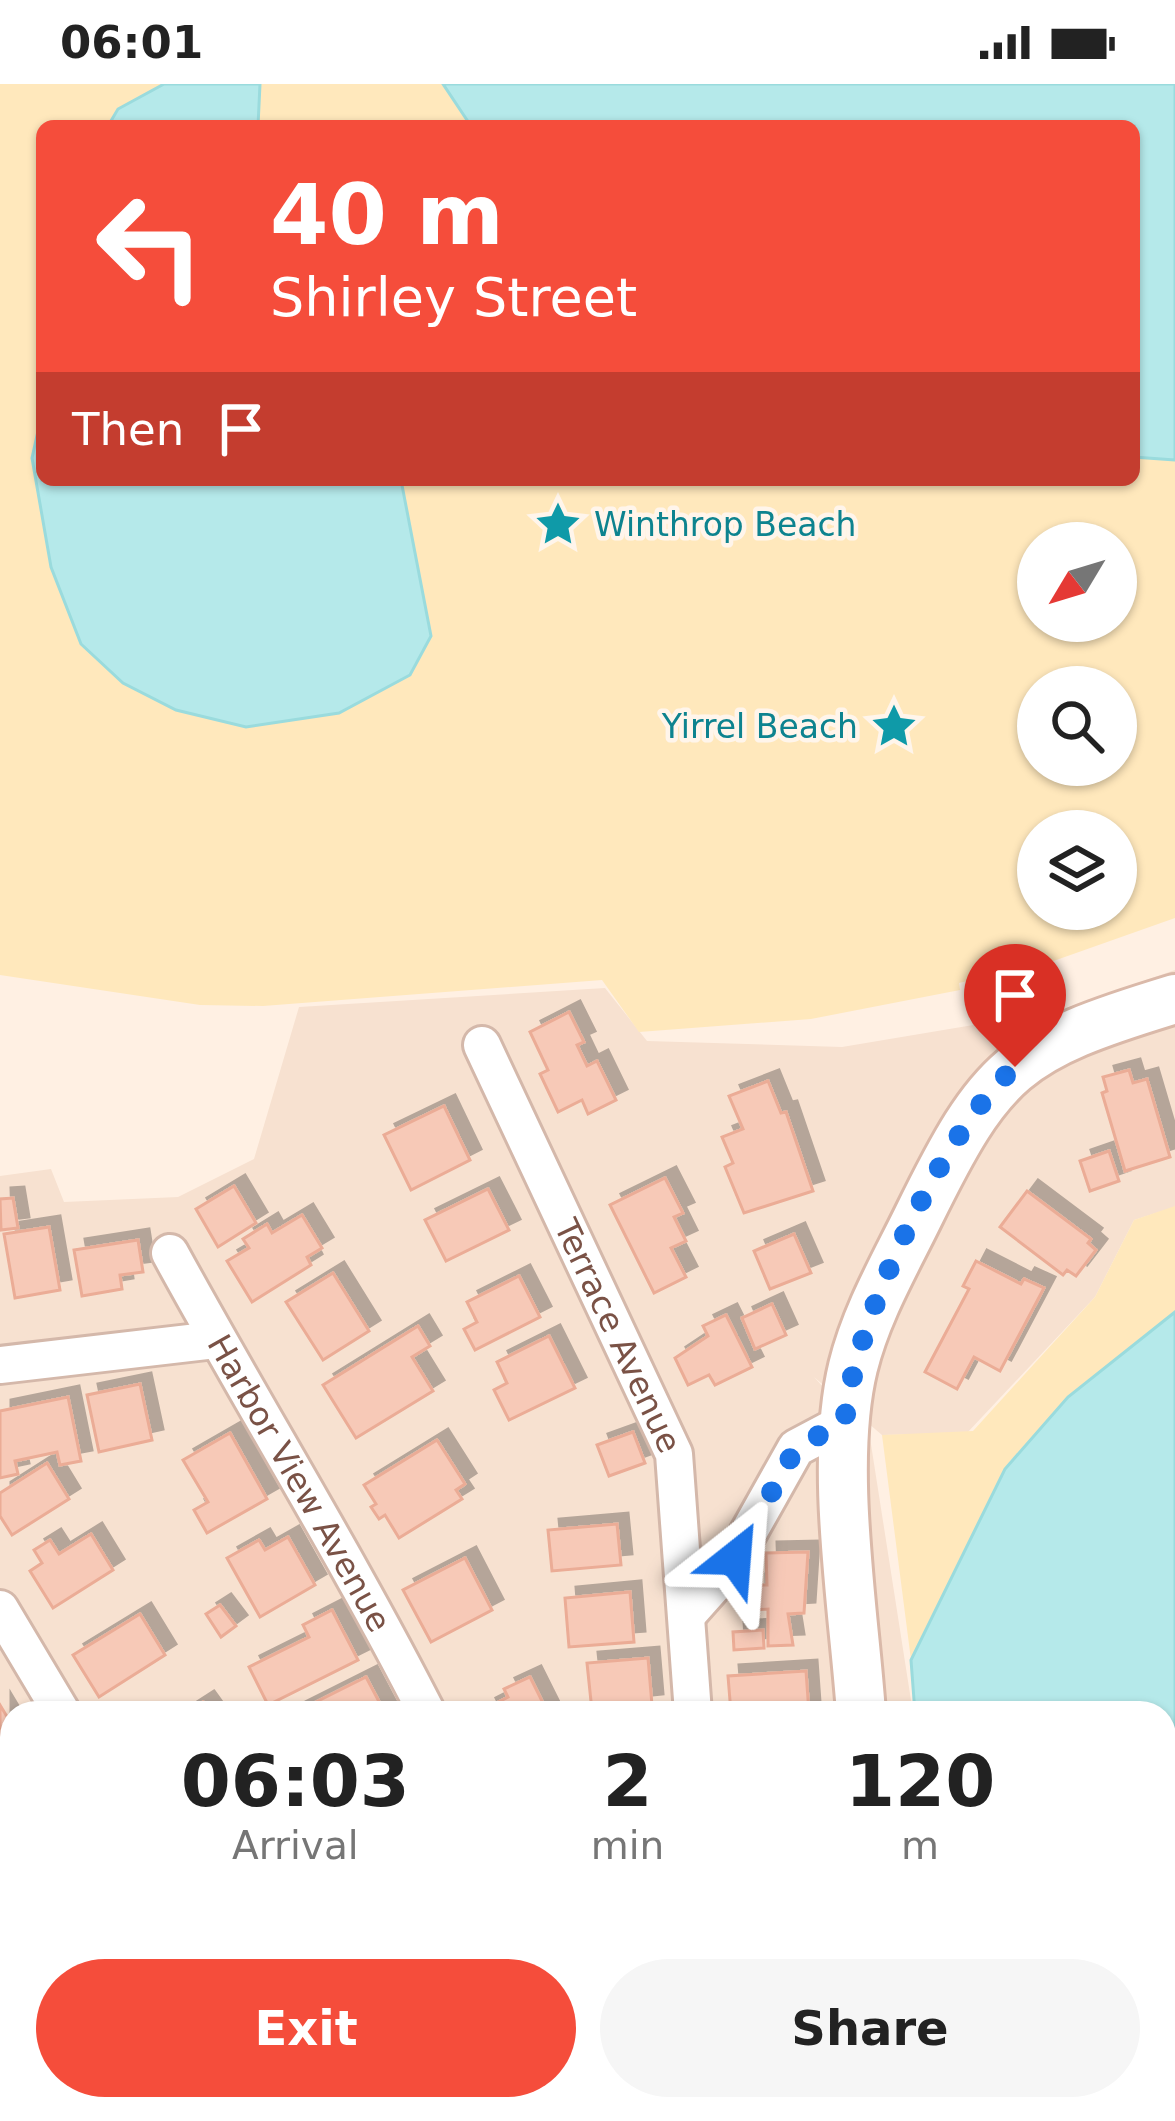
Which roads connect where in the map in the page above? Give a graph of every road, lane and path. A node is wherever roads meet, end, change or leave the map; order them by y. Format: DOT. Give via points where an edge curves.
graph roads {
  1 [pos="1175,999"];
  2 [pos="482,1045"];
  3 [pos="170,1253"];
  4 [pos="215,1340"];
  5 [pos="0,1365"];
  6 [pos="845,1421"];
  7 [pos="0,1609"];
  8 [pos="687,1615"];
  9 [pos="55,1701"];
  10 [pos="421,1701"];
  11 [pos="692,1701"];
  12 [pos="860,1701"];
  1 -- 6 [label="main road" via="1049,1044 972,1112 865,1329"];
  2 -- 8 [label="street, Terrace Avenue" via="671,1446"];
  3 -- 4 [label="street, Harbor View Avenue"];
  4 -- 5 [label="street"];
  4 -- 10 [label="street, Harbor View Avenue"];
  6 -- 8 [label="street" via="796,1448 728,1569"];
  6 -- 12 [label="main road"];
  7 -- 9 [label="street"];
  8 -- 11 [label="street, Terrace Avenue"];
}
